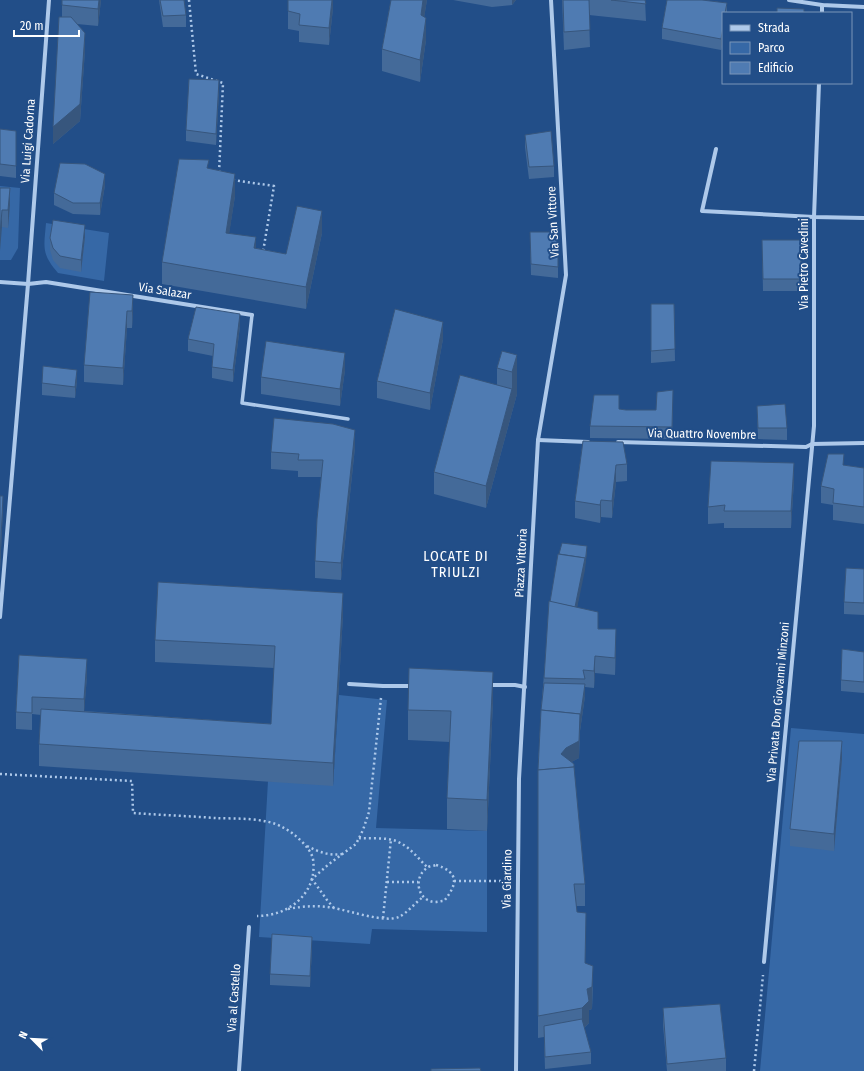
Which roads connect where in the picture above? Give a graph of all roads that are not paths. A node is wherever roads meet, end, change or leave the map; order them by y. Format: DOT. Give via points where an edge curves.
graph roads {
  1 [pos="48,0"];
  2 [pos="551,0"];
  3 [pos="789,0"];
  4 [pos="822,5"];
  5 [pos="864,7"];
  6 [pos="822,12"];
  7 [pos="819,84"];
  8 [pos="716,149"];
  9 [pos="814,217"];
  10 [pos="864,218"];
  11 [pos="0,282"];
  12 [pos="28,284"];
  13 [pos="252,315"];
  14 [pos="348,419"];
  15 [pos="538,440"];
  16 [pos="593,442"];
  17 [pos="609,442"];
  18 [pos="864,443"];
  19 [pos="812,444"];
  20 [pos="0,616"];
  21 [pos="349,684"];
  22 [pos="484,685"];
  23 [pos="422,686"];
  24 [pos="525,686"];
  25 [pos="249,927"];
  26 [pos="764,962"];
  27 [pos="239,1071"];
  28 [pos="516,1071"];
  1 -- 12 [label="street, Via Luigi Cadorna"];
  2 -- 15 [label="street, Via San Vittore" via="566,276"];
  3 -- 4 [label="street"];
  4 -- 5 [label="street"];
  4 -- 6 [label="street"];
  7 -- 9 [label="street, Via Pietro Cavedini"];
  8 -- 9 [label="street" via="702,211"];
  9 -- 10 [label="street"];
  9 -- 19 [label="street, Via Pietro Cavedini"];
  11 -- 12 [label="street, Via Salazar"];
  12 -- 13 [label="street, Via Salazar" via="46,282"];
  12 -- 20 [label="street, Via Luigi Cadorna"];
  13 -- 14 [label="street" via="242,403"];
  15 -- 16 [label="street"];
  15 -- 24 [label="street, Piazza Vittoria"];
  17 -- 19 [label="street, Via Quattro Novembre" via="806,447"];
  18 -- 19 [label="street, Via Quattro Novembre"];
  19 -- 26 [label="street, Via Privata Don Giovanni Minzoni"];
  21 -- 23 [label="street"];
  22 -- 24 [label="street"];
  24 -- 28 [label="street, Via Giardino" via="519,779"];
  25 -- 27 [label="street, Via al Castello"];
}
